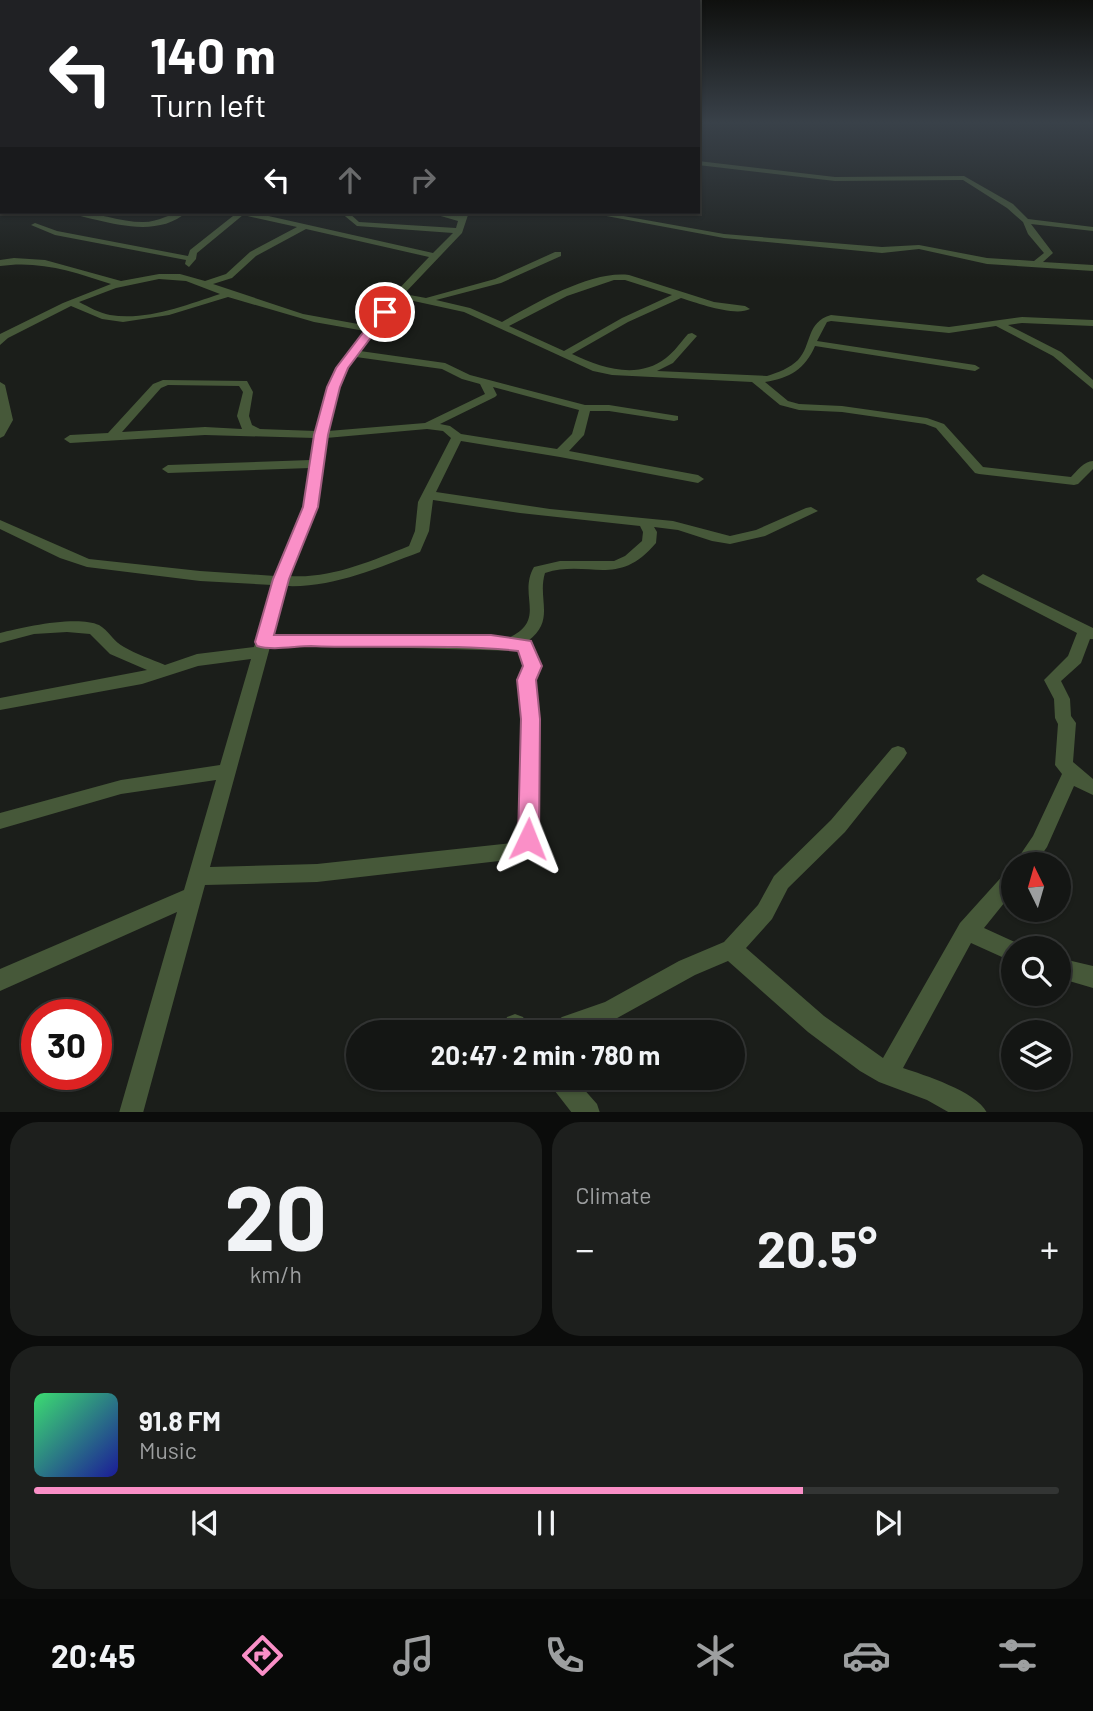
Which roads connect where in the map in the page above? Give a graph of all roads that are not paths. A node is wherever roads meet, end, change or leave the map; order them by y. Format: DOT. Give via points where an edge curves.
graph roads {
  1 [pos="800,175"];
  2 [pos="85,214"];
  3 [pos="180,214"];
  4 [pos="240,214"];
  5 [pos="251,214"];
  6 [pos="346,214"];
  7 [pos="439,214"];
  8 [pos="600,214"];
  9 [pos="462,220"];
  10 [pos="1026,221"];
  11 [pos="35,225"];
  12 [pos="305,226"];
  13 [pos="1093,229"];
  14 [pos="558,254"];
  15 [pos="435,256"];
  16 [pos="192,259"];
  17 [pos="0,263"];
  18 [pos="1036,264"];
  19 [pos="1093,268"];
  20 [pos="167,276"];
  21 [pos="122,284"];
  22 [pos="205,284"];
  23 [pos="229,294"];
  24 [pos="398,295"];
  25 [pos="679,295"];
  26 [pos="426,300"];
  27 [pos="73,303"];
  28 [pos="745,309"];
  29 [pos="1093,323"];
  30 [pos="999,324"];
  31 [pos="502,326"];
  32 [pos="371,329"];
  33 [pos="691,336"];
  34 [pos="0,342"];
  35 [pos="812,342"];
  36 [pos="352,353"];
  37 [pos="565,355"];
  38 [pos="975,368"];
  39 [pos="642,374"];
  40 [pos="756,380"];
  41 [pos="485,383"];
  42 [pos="0,385"];
  43 [pos="1093,386"];
  44 [pos="511,389"];
  45 [pos="491,395"];
  46 [pos="585,408"];
  47 [pos="674,418"];
  48 [pos="427,426"];
  49 [pos="257,432"];
  50 [pos="0,434"];
  51 [pos="321,435"];
  52 [pos="112,436"];
  53 [pos="457,437"];
  54 [pos="70,439"];
  55 [pos="560,453"];
  56 [pos="316,464"];
  57 [pos="1091,464"];
  58 [pos="168,469"];
  59 [pos="1088,478"];
  60 [pos="698,480"];
  61 [pos="428,495"];
  62 [pos="811,512"];
  63 [pos="0,524"];
  64 [pos="645,524"];
  65 [pos="281,579"];
  66 [pos="984,579"];
  67 [pos="1089,633"];
  68 [pos="0,638"];
  69 [pos="508,644"];
  70 [pos="262,647"];
  71 [pos="164,671"];
  72 [pos="0,704"];
  73 [pos="898,753"];
  74 [pos="226,771"];
  75 [pos="1085,783"];
  76 [pos="0,821"];
  77 [pos="1033,852"];
  78 [pos="196,876"];
  79 [pos="1001,892"];
  80 [pos="190,897"];
  81 [pos="967,930"];
  82 [pos="1001,946"];
  83 [pos="731,948"];
  84 [pos="1071,971"];
  85 [pos="1093,977"];
  86 [pos="0,980"];
  87 [pos="584,1020"];
  88 [pos="887,1074"];
  89 [pos="569,1090"];
  90 [pos="131,1112"];
  91 [pos="588,1112"];
  92 [pos="975,1112"];
  1 -- 10 [label="street" via="964,178"];
  2 -- 3 [label="street" via="149,224"];
  4 -- 16 [label="street" via="193,252"];
  5 -- 12 [label="street"];
  6 -- 9 [label="street" via="357,225"];
  7 -- 9 [label="street"];
  8 -- 18 [label="street" via="724,236 881,250 919,247 987,261"];
  9 -- 15 [label="street"];
  10 -- 13 [label="street"];
  10 -- 18 [label="street" via="1049,253"];
  11 -- 16 [label="street" via="55,233"];
  12 -- 15 [label="street"];
  12 -- 22 [label="street" via="253,254 229,276"];
  14 -- 26 [label="street" via="498,281"];
  15 -- 24 [label="street"];
  16 -- 20 [label="street" via="188,266"];
  17 -- 21 [label="street" via="36,261"];
  18 -- 19 [label="street"];
  20 -- 21 [label="street"];
  20 -- 22 [label="street"];
  21 -- 27 [label="street"];
  22 -- 23 [label="street"];
  23 -- 27 [label="street" via="183,309 121,318 102,316"];
  23 -- 32 [label="street" via="321,323"];
  24 -- 26 [label="street"];
  24 -- 32 [label="street"];
  25 -- 28 [label="street" via="724,309"];
  25 -- 31 [label="street" via="612,276 541,304"];
  25 -- 37 [label="street"];
  26 -- 31 [label="street" via="467,310"];
  27 -- 34 [label="street"];
  29 -- 30 [label="street" via="1022,320"];
  30 -- 35 [label="street" via="949,330 831,318 824,320"];
  30 -- 43 [label="street" via="1057,354"];
  31 -- 37 [label="street"];
  32 -- 36 [label="street"];
  33 -- 39 [label="street" via="669,361"];
  35 -- 38 [label="street"];
  35 -- 40 [label="street" via="803,361 784,374"];
  36 -- 41 [label="street" via="444,366"];
  36 -- 51 [label="street" via="334,387"];
  37 -- 39 [label="street" via="593,368"];
  39 -- 40 [label="street"];
  40 -- 59 [label="street" via="784,403 799,407 842,409 940,426 979,470 1074,481"];
  41 -- 44 [label="street"];
  41 -- 45 [label="street"];
  42 -- 50 [label="street" via="7,420"];
  44 -- 45 [label="street"];
  44 -- 46 [label="street"];
  45 -- 48 [label="street"];
  46 -- 47 [label="street"];
  46 -- 55 [label="street" via="578,435"];
  48 -- 51 [label="street"];
  48 -- 53 [label="street" via="446,428"];
  49 -- 51 [label="street"];
  49 -- 52 [label="street"];
  49 -- 52 [label="street" via="247,426 243,416 248,392 243,383 167,382 157,386"];
  51 -- 56 [label="street"];
  52 -- 54 [label="street"];
  53 -- 55 [label="street"];
  53 -- 61 [label="street"];
  55 -- 60 [label="street"];
  56 -- 58 [label="street"];
  56 -- 65 [label="street" via="310,507"];
  57 -- 59 [label="street"];
  61 -- 64 [label="street"];
  61 -- 65 [label="street" via="415,549 354,572 304,582"];
  62 -- 64 [label="street" via="725,540 696,530"];
  63 -- 65 [label="street" via="87,563 200,576"];
  64 -- 69 [label="street" via="649,543 627,561 539,570 537,621 530,635"];
  65 -- 70 [label="street"];
  66 -- 67 [label="street"];
  67 -- 75 [label="street" via="1075,659 1052,680 1067,723 1064,765"];
  68 -- 71 [label="street" via="34,629 94,629 116,650"];
  69 -- 70 [label="street" via="286,639"];
  69 -- 78 [label="street" via="525,646 533,666 527,680 531,719 528,839 517,851 317,873"];
  70 -- 71 [label="street"];
  70 -- 74 [label="street"];
  71 -- 72 [label="street"];
  73 -- 83 [label="street" via="838,826 781,883 765,912"];
  74 -- 76 [label="street" via="121,787"];
  74 -- 78 [label="street"];
  75 -- 77 [label="street" via="1068,779"];
  78 -- 80 [label="street"];
  79 -- 81 [label="street"];
  80 -- 86 [label="street"];
  80 -- 90 [label="street"];
  81 -- 82 [label="street"];
  81 -- 88 [label="street"];
  83 -- 87 [label="street"];
  83 -- 88 [label="street" via="816,1024"];
  84 -- 85 [label="street"];
  88 -- 92 [label="street" via="933,1090"];
  89 -- 91 [label="street"];
}
